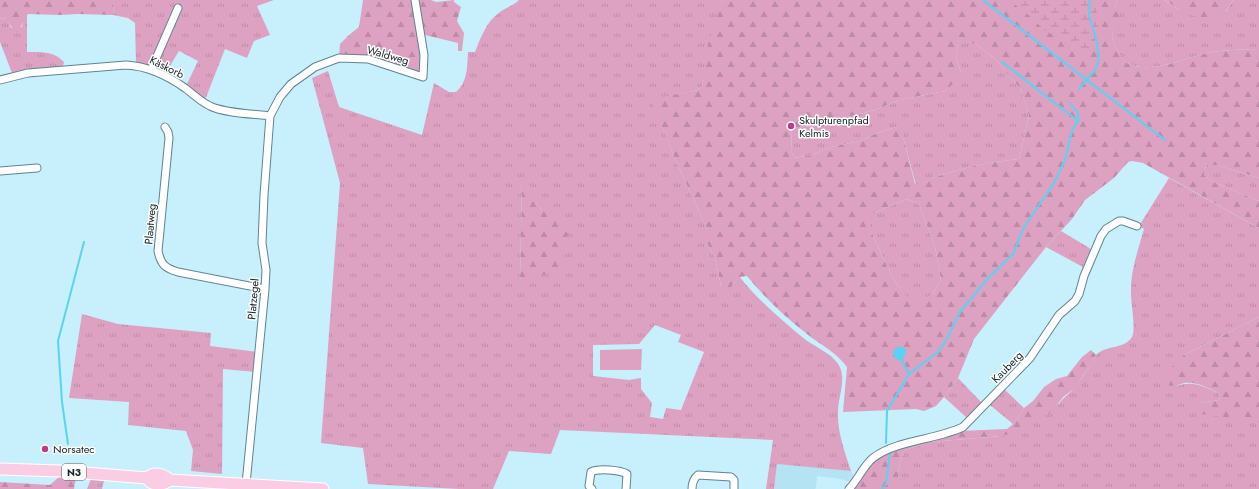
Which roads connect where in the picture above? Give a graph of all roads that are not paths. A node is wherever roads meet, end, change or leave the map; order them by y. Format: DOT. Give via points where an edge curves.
graph roads {
  1 [pos="415,0"];
  2 [pos="178,8"];
  3 [pos="150,70"];
  4 [pos="0,80"];
  5 [pos="270,116"];
  6 [pos="165,127"];
  7 [pos="37,168"];
  8 [pos="0,171"];
  9 [pos="1137,226"];
  10 [pos="265,289"];
  11 [pos="0,469"];
  12 [pos="246,484"];
  13 [pos="323,489"];
  14 [pos="592,489"];
  15 [pos="626,489"];
  16 [pos="692,489"];
  17 [pos="734,489"];
  18 [pos="849,489"];
  1 -- 5 [label="street, Waldweg" via="424,55 422,77 368,59 339,58 315,67 291,84 280,97"];
  2 -- 3 [label="street"];
  3 -- 4 [label="street, Käskorb" via="120,65 28,73"];
  3 -- 5 [label="street, Käskorb" via="177,83 218,110"];
  5 -- 10 [label="street, Platzegel" via="262,243 266,270"];
  6 -- 10 [label="street, Plaatweg" via="169,138 158,251 163,264 168,269 178,272"];
  7 -- 8 [label="street"];
  9 -- 18 [label="street, Kauberg" via="1119,221 1106,229 1075,301 1056,318 1030,358 963,427 950,433 887,449 872,459"];
  10 -- 12 [label="street, Platzegel"];
  11 -- 12 [label="main road, N3" via="147,478 155,484 170,480"];
  12 -- 13 [label="main road, N3"];
  14 -- 15 [label="street" via="589,486 591,472 595,470 627,474"];
  16 -- 17 [label="street" via="698,475 731,477 734,480"];
}
